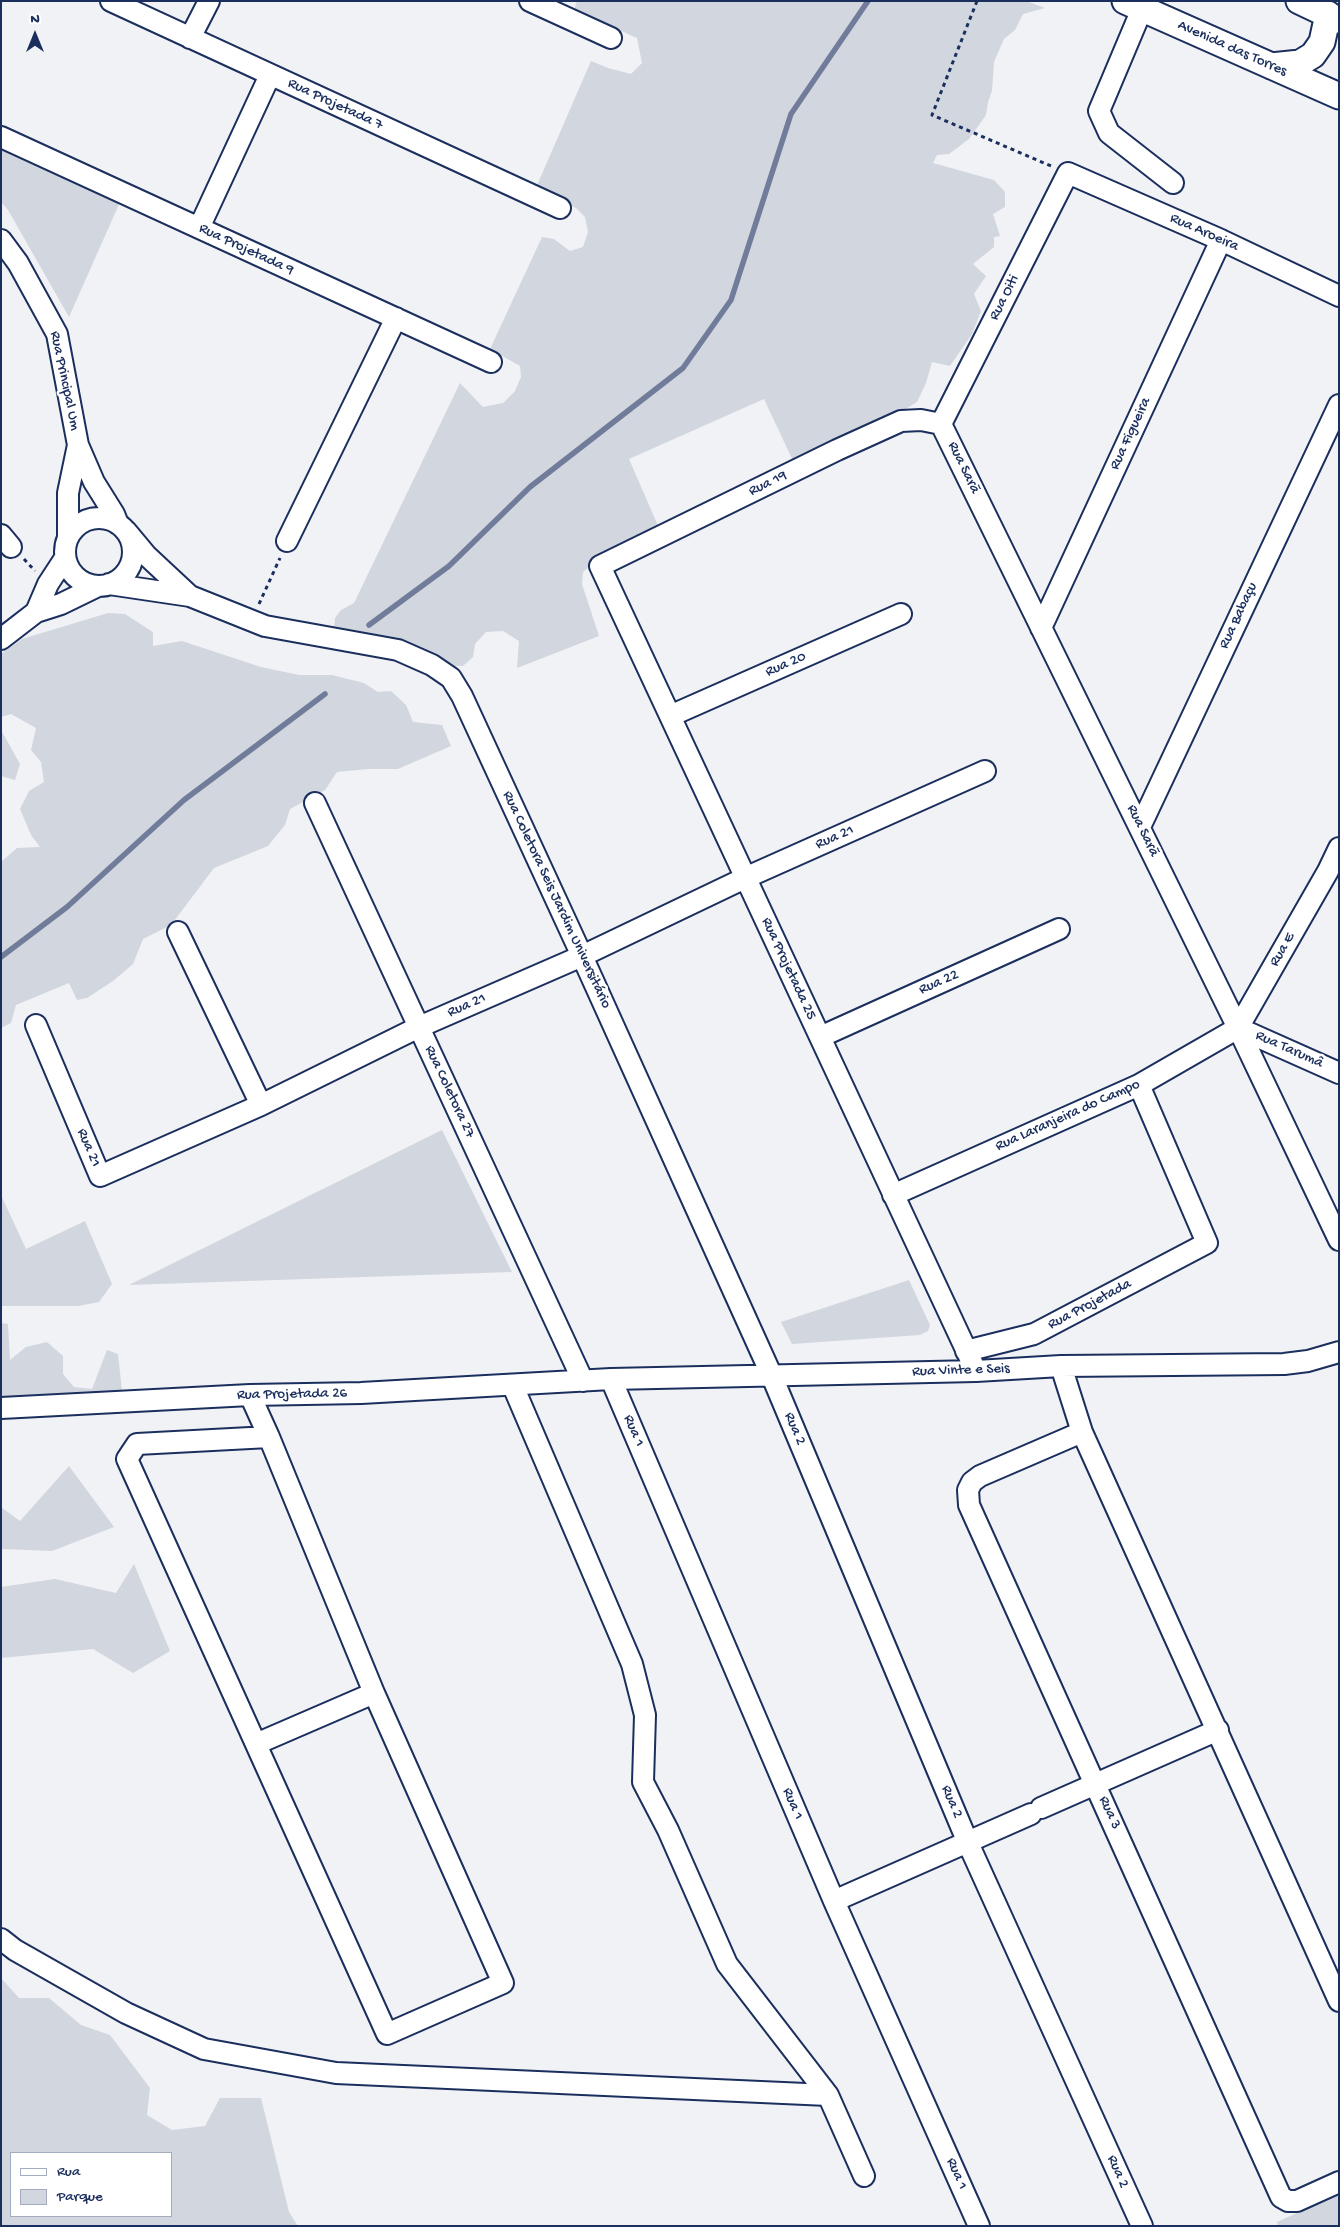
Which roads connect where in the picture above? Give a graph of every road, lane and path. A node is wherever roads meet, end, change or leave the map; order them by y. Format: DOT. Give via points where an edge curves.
graph roads {
  1 [pos="111,1"];
  2 [pos="210,1"];
  3 [pos="530,1"];
  4 [pos="977,1"];
  5 [pos="1299,1"];
  6 [pos="1134,5"];
  7 [pos="1333,17"];
  8 [pos="190,38"];
  9 [pos="611,38"];
  10 [pos="1271,66"];
  11 [pos="270,74"];
  12 [pos="1339,96"];
  13 [pos="1,137"];
  14 [pos="1068,173"];
  15 [pos="1173,183"];
  16 [pos="560,208"];
  17 [pos="199,228"];
  18 [pos="1,240"];
  19 [pos="1221,240"];
  20 [pos="1339,296"];
  21 [pos="396,318"];
  22 [pos="491,362"];
  23 [pos="1339,405"];
  24 [pos="941,424"];
  25 [pos="78,445"];
  26 [pos="122,527"];
  27 [pos="68,536"];
  28 [pos="6,541"];
  29 [pos="287,541"];
  30 [pos="65,558"];
  31 [pos="600,566"];
  32 [pos="48,584"];
  33 [pos="103,585"];
  34 [pos="190,596"];
  35 [pos="36,612"];
  36 [pos="901,614"];
  37 [pos="252,621"];
  38 [pos="1042,628"];
  39 [pos="1,638"];
  40 [pos="670,716"];
  41 [pos="985,771"];
  42 [pos="315,803"];
  43 [pos="1140,827"];
  44 [pos="1339,848"];
  45 [pos="1334,873"];
  46 [pos="745,878"];
  47 [pos="1059,929"];
  48 [pos="178,932"];
  49 [pos="582,956"];
  50 [pos="36,1025"];
  51 [pos="419,1027"];
  52 [pos="1238,1028"];
  53 [pos="820,1037"];
  54 [pos="1339,1073"];
  55 [pos="1139,1085"];
  56 [pos="261,1105"];
  57 [pos="893,1195"];
  58 [pos="1339,1240"];
  59 [pos="966,1350"];
  60 [pos="1339,1352"];
  61 [pos="1061,1366"];
  62 [pos="976,1372"];
  63 [pos="771,1374"];
  64 [pos="611,1379"];
  65 [pos="583,1382"];
  66 [pos="513,1386"];
  67 [pos="250,1395"];
  68 [pos="1,1408"];
  69 [pos="1082,1432"];
  70 [pos="269,1437"];
  71 [pos="374,1693"];
  72 [pos="1218,1730"];
  73 [pos="256,1744"];
  74 [pos="1096,1784"];
  75 [pos="968,1842"];
  76 [pos="834,1901"];
  77 [pos="1,1939"];
  78 [pos="1339,2002"];
  79 [pos="828,2095"];
  80 [pos="864,2176"];
  81 [pos="1339,2182"];
  82 [pos="979,2226"];
  83 [pos="1142,2226"];
  1 -- 8 [label="street, Rua Projetada 7"];
  2 -- 8 [label="street"];
  3 -- 9 [label="street"];
  4 -- 14 [label="path" via="932,115"];
  5 -- 7 [label="main road"];
  6 -- 10 [label="main road, Avenida das Torres"];
  6 -- 15 [label="street" via="1099,111 1109,133"];
  7 -- 10 [label="main road" via="1312,55 1300,63"];
  8 -- 11 [label="street, Rua Projetada 7"];
  10 -- 12 [label="main road, Avenida das Torres"];
  11 -- 16 [label="street, Rua Projetada 7"];
  11 -- 17 [label="street"];
  13 -- 17 [label="street, Rua Projetada 9"];
  14 -- 19 [label="street, Rua Aroeira"];
  14 -- 24 [label="street, Rua Oiti"];
  17 -- 21 [label="street, Rua Projetada 9"];
  18 -- 25 [label="street, Rua Principal Um" via="18,263 57,334"];
  19 -- 20 [label="street, Rua Aroeira"];
  19 -- 38 [label="street, Rua Figueira"];
  21 -- 22 [label="street, Rua Projetada 9"];
  21 -- 29 [label="street"];
  23 -- 43 [label="street, Rua Babaçu"];
  24 -- 31 [label="street, Rua 19" via="901,421"];
  24 -- 38 [label="street, Rua Sarã"];
  25 -- 26 [label="street, Rua Principal Um" via="94,482"];
  25 -- 27 [label="street, Rua Principal Um" via="68,493"];
  26 -- 27 [label="street" via="108,518 96,518 75,526"];
  26 -- 33 [label="street" via="131,541 131,562 118,580"];
  26 -- 34 [label="street, Rua Principal Um" via="146,555"];
  27 -- 30 [label="street"];
  28 -- 32 [label="path"];
  29 -- 37 [label="path"];
  30 -- 32 [label="street"];
  30 -- 33 [label="street" via="77,578 87,584"];
  31 -- 40 [label="street, Rua Projetada 25"];
  32 -- 35 [label="street"];
  33 -- 34 [label="street"];
  33 -- 35 [label="street"];
  34 -- 37 [label="street, Rua Coletora Seis Jardim Universitário"];
  35 -- 39 [label="street"];
  36 -- 40 [label="street, Rua 20"];
  37 -- 49 [label="street, Rua Coletora Seis Jardim Universitário" via="398,650 432,665 451,678"];
  38 -- 43 [label="street, Rua Sarã"];
  40 -- 46 [label="street, Rua Projetada 25"];
  41 -- 46 [label="street, Rua 21"];
  42 -- 51 [label="street, Rua Coletora 27"];
  43 -- 52 [label="street, Rua Sarã"];
  44 -- 45 [label="street, Rua E"];
  45 -- 52 [label="street, Rua E"];
  46 -- 49 [label="street, Rua 21"];
  46 -- 53 [label="street, Rua Projetada 25"];
  47 -- 53 [label="street, Rua 22"];
  48 -- 56 [label="street"];
  49 -- 51 [label="street, Rua 21"];
  49 -- 63 [label="street, Rua Coletora Seis Jardim Universitário"];
  50 -- 56 [label="street, Rua 21" via="100,1176"];
  51 -- 56 [label="street, Rua 21"];
  51 -- 65 [label="street, Rua Coletora 27"];
  52 -- 54 [label="street, Rua Tarumâ"];
  52 -- 55 [label="street, Rua Laranjeira do Campo"];
  52 -- 58 [label="street, Rua Sarã"];
  53 -- 57 [label="street, Rua Projetada 25"];
  55 -- 57 [label="street, Rua Laranjeira do Campo"];
  55 -- 59 [label="street, Rua Projetada" via="1207,1243 1034,1334"];
  57 -- 59 [label="street, Rua Projetada 25"];
  59 -- 62 [label="street, Rua Projetada 25"];
  60 -- 61 [label="street, Rua Vinte e Seis" via="1284,1364"];
  61 -- 62 [label="street, Rua Vinte e Seis"];
  61 -- 69 [label="street"];
  62 -- 63 [label="street, Rua Vinte e Seis" via="792,1377"];
  63 -- 64 [label="street, Rua Vinte e Seis"];
  63 -- 75 [label="street, Rua 2"];
  64 -- 65 [label="street, Rua Vinte e Seis"];
  64 -- 76 [label="street, Rua 1"];
  65 -- 66 [label="street, Rua Projetada 26"];
  66 -- 67 [label="street, Rua Projetada 26"];
  66 -- 79 [label="street" via="632,1664 645,1715 644,1782 727,1964"];
  67 -- 68 [label="street, Rua Projetada 26"];
  67 -- 70 [label="street"];
  69 -- 72 [label="street"];
  69 -- 74 [label="street, Rua 3" via="980,1476 972,1482 967,1498"];
  70 -- 71 [label="street"];
  70 -- 73 [label="street" via="137,1444 127,1459"];
  71 -- 73 [label="street"];
  71 -- 73 [label="street" via="503,1983 387,2034"];
  72 -- 74 [label="street"];
  72 -- 78 [label="street"];
  74 -- 75 [label="street"];
  74 -- 81 [label="street, Rua 3" via="1281,2197 1297,2201"];
  75 -- 76 [label="street"];
  75 -- 83 [label="street, Rua 2"];
  76 -- 82 [label="street, Rua 1"];
  77 -- 79 [label="street" via="126,2013 204,2049 336,2073"];
  79 -- 80 [label="street"];
}
